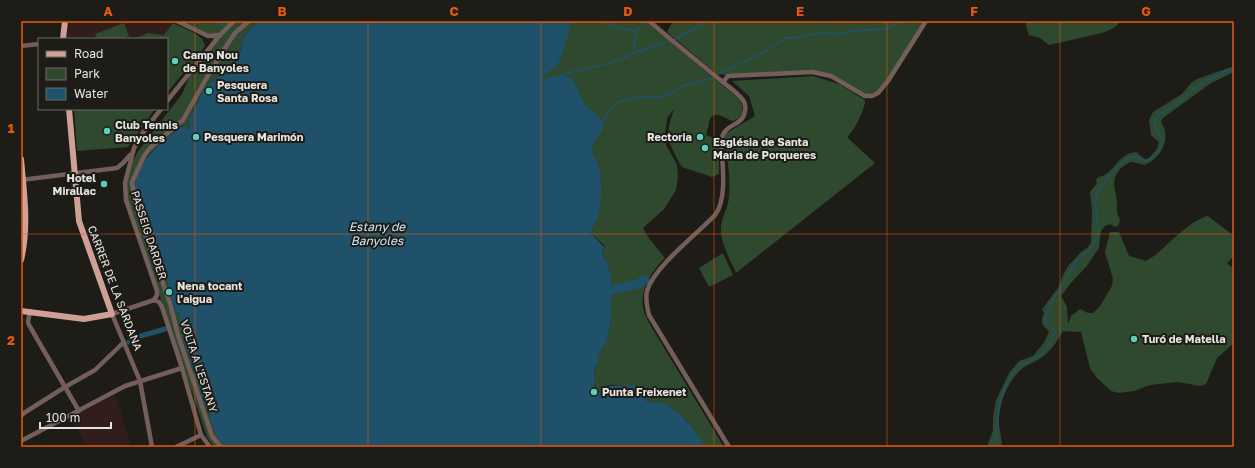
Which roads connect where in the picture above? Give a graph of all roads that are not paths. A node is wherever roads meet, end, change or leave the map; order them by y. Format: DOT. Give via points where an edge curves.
graph roads {
  1 [pos="64,21"];
  2 [pos="177,21"];
  3 [pos="234,21"];
  4 [pos="249,21"];
  5 [pos="649,21"];
  6 [pos="926,21"];
  7 [pos="204,35"];
  8 [pos="220,35"];
  9 [pos="61,38"];
  10 [pos="38,44"];
  11 [pos="21,46"];
  12 [pos="208,49"];
  13 [pos="723,82"];
  14 [pos="168,100"];
  15 [pos="69,110"];
  16 [pos="160,110"];
  17 [pos="132,153"];
  18 [pos="21,159"];
  19 [pos="75,173"];
  20 [pos="24,179"];
  21 [pos="21,260"];
  22 [pos="165,288"];
  23 [pos="154,300"];
  24 [pos="21,309"];
  25 [pos="30,312"];
  26 [pos="42,312"];
  27 [pos="112,314"];
  28 [pos="124,342"];
  29 [pos="182,368"];
  30 [pos="140,381"];
  31 [pos="65,387"];
  32 [pos="78,411"];
  33 [pos="21,416"];
  34 [pos="201,435"];
  35 [pos="21,441"];
  36 [pos="152,447"];
  37 [pos="176,447"];
  38 [pos="210,447"];
  39 [pos="221,447"];
  40 [pos="729,447"];
  1 -- 9 [label="main road"];
  2 -- 7 [label="street"];
  3 -- 8 [label="street"];
  4 -- 22 [label="street, PASSEIG DARDER" via="225,48 183,120 144,156 132,182 136,206"];
  5 -- 13 [label="street"];
  6 -- 13 [label="street" via="888,81 872,96 865,96 831,76 812,72 728,76"];
  7 -- 8 [label="street"];
  7 -- 12 [label="street" via="208,40"];
  8 -- 12 [label="street"];
  10 -- 11 [label="street"];
  12 -- 14 [label="street"];
  13 -- 40 [label="street" via="742,98 746,110 742,119 725,130 722,135 723,190 720,208 660,269 647,291 646,298 649,315"];
  15 -- 19 [label="main road, CARRER DE LA SARDANA"];
  16 -- 17 [label="street, PASSEIG DARDER" via="144,131"];
  17 -- 19 [label="street" via="117,168"];
  17 -- 23 [label="street, PASSEIG DARDER" via="125,183 126,200 158,291"];
  18 -- 20 [label="main road"];
  19 -- 20 [label="street"];
  19 -- 27 [label="main road, CARRER DE LA SARDANA" via="79,221"];
  20 -- 21 [label="main road" via="26,221"];
  22 -- 39 [label="street, VOLTA A L'ESTANY" via="212,436"];
  23 -- 27 [label="street"];
  23 -- 29 [label="street" via="162,307"];
  24 -- 25 [label="main road"];
  24 -- 26 [label="main road"];
  25 -- 26 [label="main road"];
  25 -- 31 [label="street" via="29,325"];
  26 -- 27 [label="main road" via="84,319"];
  27 -- 28 [label="street, CARRER DE LA SARDANA"];
  28 -- 30 [label="street, CARRER DE LA SARDANA"];
  28 -- 31 [label="street" via="95,370"];
  29 -- 30 [label="street"];
  29 -- 34 [label="street"];
  30 -- 32 [label="street" via="125,386"];
  30 -- 36 [label="street, CARRER DE LA SARDANA"];
  31 -- 32 [label="street"];
  31 -- 33 [label="street"];
  32 -- 35 [label="street"];
  34 -- 37 [label="street"];
  34 -- 38 [label="street"];
}
